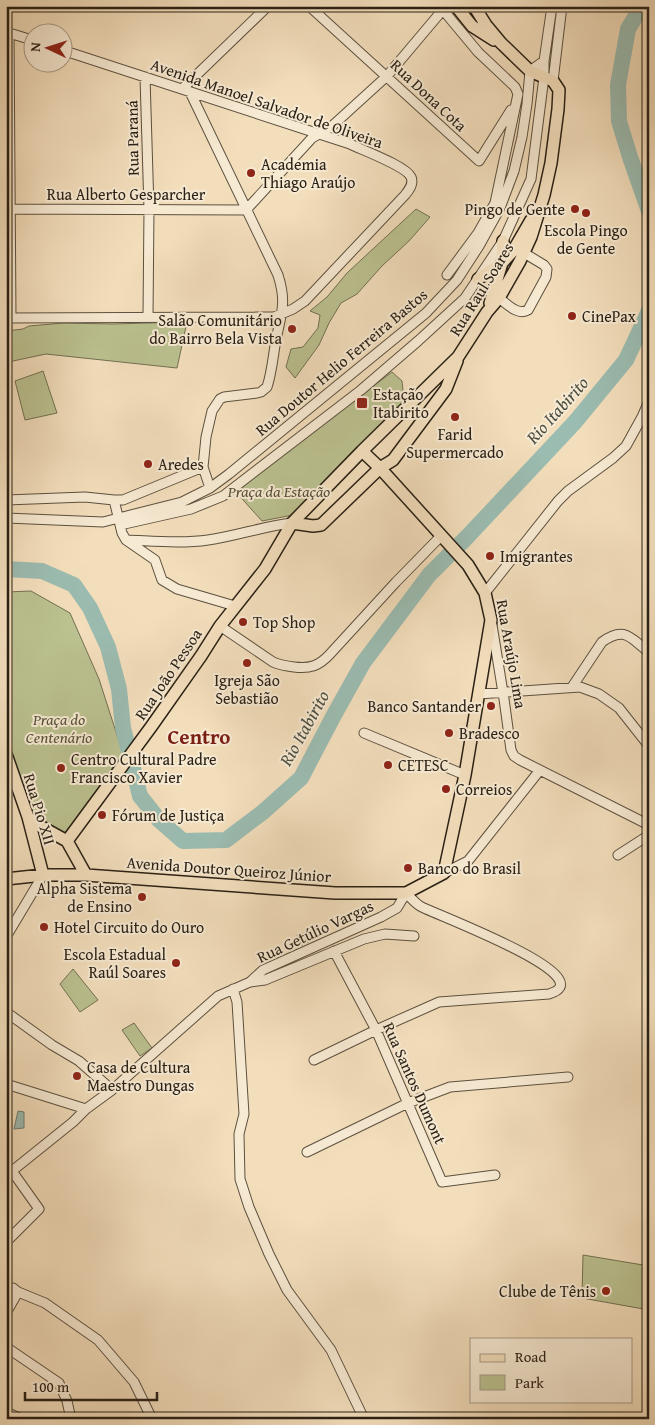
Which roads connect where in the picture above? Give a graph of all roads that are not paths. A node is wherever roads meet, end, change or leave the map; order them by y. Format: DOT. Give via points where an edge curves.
graph roads {
  1 [pos="268,6"];
  2 [pos="310,6"];
  3 [pos="456,6"];
  4 [pos="474,6"];
  5 [pos="552,6"];
  6 [pos="562,6"];
  7 [pos="445,8"];
  8 [pos="8,32"];
  9 [pos="22,37"];
  10 [pos="501,43"];
  11 [pos="72,53"];
  12 [pos="544,61"];
  13 [pos="530,71"];
  14 [pos="386,76"];
  15 [pos="145,77"];
  16 [pos="552,83"];
  17 [pos="186,91"];
  18 [pos="8,98"];
  19 [pos="514,104"];
  20 [pos="318,134"];
  21 [pos="540,205"];
  22 [pos="8,208"];
  23 [pos="149,209"];
  24 [pos="246,210"];
  25 [pos="503,241"];
  26 [pos="524,253"];
  27 [pos="502,263"];
  28 [pos="447,275"];
  29 [pos="478,278"];
  30 [pos="499,298"];
  31 [pos="487,312"];
  32 [pos="282,315"];
  33 [pos="148,317"];
  34 [pos="8,318"];
  35 [pos="458,357"];
  36 [pos="649,401"];
  37 [pos="646,418"];
  38 [pos="362,451"];
  39 [pos="203,467"];
  40 [pos="380,468"];
  41 [pos="210,488"];
  42 [pos="6,500"];
  43 [pos="114,500"];
  44 [pos="6,518"];
  45 [pos="119,522"];
  46 [pos="292,523"];
  47 [pos="444,538"];
  48 [pos="126,540"];
  49 [pos="485,593"];
  50 [pos="235,606"];
  51 [pos="491,620"];
  52 [pos="220,626"];
  53 [pos="649,652"];
  54 [pos="572,687"];
  55 [pos="503,692"];
  56 [pos="479,694"];
  57 [pos="364,733"];
  58 [pos="649,746"];
  59 [pos="6,754"];
  60 [pos="540,770"];
  61 [pos="465,775"];
  62 [pos="28,817"];
  63 [pos="649,825"];
  64 [pos="649,835"];
  65 [pos="67,841"];
  66 [pos="618,855"];
  67 [pos="444,872"];
  68 [pos="43,875"];
  69 [pos="86,875"];
  70 [pos="6,879"];
  71 [pos="406,893"];
  72 [pos="414,936"];
  73 [pos="6,937"];
  74 [pos="334,951"];
  75 [pos="250,982"];
  76 [pos="232,989"];
  77 [pos="6,1012"];
  78 [pos="376,1030"];
  79 [pos="314,1060"];
  80 [pos="568,1077"];
  81 [pos="6,1084"];
  82 [pos="112,1090"];
  83 [pos="408,1103"];
  84 [pos="86,1109"];
  85 [pos="308,1152"];
  86 [pos="495,1175"];
  87 [pos="6,1242"];
  88 [pos="6,1285"];
  89 [pos="18,1292"];
  90 [pos="6,1313"];
  91 [pos="6,1347"];
  92 [pos="6,1412"];
  93 [pos="22,1419"];
  94 [pos="71,1419"];
  95 [pos="152,1419"];
  96 [pos="364,1419"];
  1 -- 17 [label="street"];
  2 -- 14 [label="street, Rua Dona Cota"];
  3 -- 10 [label="main road" via="478,31"];
  4 -- 10 [label="main road"];
  5 -- 12 [label="street"];
  6 -- 16 [label="street"];
  7 -- 14 [label="street"];
  7 -- 19 [label="street" via="478,52 514,87 518,94"];
  8 -- 9 [label="street"];
  8 -- 18 [label="street"];
  10 -- 13 [label="main road"];
  11 -- 15 [label="street, Avenida Manoel Salvador de Oliveira"];
  12 -- 13 [label="street"];
  12 -- 16 [label="street"];
  13 -- 16 [label="main road"];
  13 -- 41 [label="street, Rua Doutor Helio Ferreira Bastos" via="522,137 514,171 500,208 457,280 426,313"];
  14 -- 19 [label="street, Rua Dona Cota" via="479,161"];
  14 -- 20 [label="street" via="331,127"];
  15 -- 17 [label="street, Avenida Manoel Salvador de Oliveira"];
  15 -- 23 [label="street, Rua Paraná"];
  16 -- 21 [label="main road, Rua Raul Soares" via="558,109 551,163"];
  16 -- 25 [label="street" via="531,179"];
  17 -- 20 [label="street, Avenida Manoel Salvador de Oliveira"];
  17 -- 24 [label="street"];
  18 -- 22 [label="street"];
  19 -- 28 [label="street" via="495,203"];
  20 -- 24 [label="street"];
  20 -- 32 [label="street, Avenida Manoel Salvador de Oliveira" via="386,160 410,175 412,183 405,195 305,301"];
  21 -- 26 [label="main road, Rua Raul Soares"];
  21 -- 27 [label="main road" via="513,251"];
  22 -- 23 [label="street, Rua Alberto Gesparcher"];
  22 -- 34 [label="street"];
  23 -- 24 [label="street, Rua Alberto Gesparcher"];
  23 -- 33 [label="street, Rua Paraná"];
  24 -- 32 [label="street" via="278,275 283,299"];
  25 -- 27 [label="main road"];
  25 -- 29 [label="street"];
  26 -- 30 [label="main road, Rua Raul Soares"];
  26 -- 30 [label="street" via="547,268 546,278 525,312"];
  27 -- 29 [label="main road"];
  27 -- 31 [label="main road"];
  29 -- 45 [label="street" via="465,298 362,390 223,496 191,509"];
  30 -- 31 [label="main road, Rua Raul Soares"];
  31 -- 35 [label="main road, Rua Raul Soares"];
  32 -- 33 [label="street, Avenida Manoel Salvador de Oliveira" via="259,318"];
  32 -- 39 [label="street" via="267,387 262,392 224,397 216,404 210,418"];
  33 -- 34 [label="street, Avenida Manoel Salvador de Oliveira"];
  35 -- 38 [label="main road, Rua João Pessoa"];
  35 -- 40 [label="main road" via="446,389 393,460"];
  36 -- 37 [label="street"];
  37 -- 49 [label="street" via="621,451 584,477 558,501"];
  38 -- 40 [label="main road, Rua Araújo Lima"];
  38 -- 46 [label="main road, Rua João Pessoa"];
  39 -- 41 [label="street"];
  39 -- 43 [label="street" via="123,500"];
  40 -- 46 [label="main road" via="321,525"];
  40 -- 47 [label="main road, Rua Araújo Lima"];
  41 -- 45 [label="street, Rua Doutor Helio Ferreira Bastos" via="182,502"];
  42 -- 43 [label="street" via="85,497"];
  43 -- 45 [label="street"];
  44 -- 45 [label="street"];
  45 -- 48 [label="street"];
  46 -- 48 [label="street" via="203,541"];
  46 -- 50 [label="main road, Rua João Pessoa" via="265,569"];
  47 -- 49 [label="main road, Rua Araújo Lima" via="468,565"];
  47 -- 52 [label="street" via="396,582 321,663 311,667 274,662"];
  48 -- 50 [label="street" via="155,560 162,580 177,589"];
  49 -- 51 [label="main road, Rua Araújo Lima"];
  50 -- 52 [label="main road, Rua João Pessoa"];
  51 -- 55 [label="street, Rua Araújo Lima"];
  51 -- 56 [label="main road"];
  52 -- 65 [label="main road, Rua João Pessoa"];
  53 -- 54 [label="street" via="626,635 614,635 602,642"];
  54 -- 55 [label="street"];
  54 -- 58 [label="street" via="590,690 610,700"];
  55 -- 56 [label="street"];
  55 -- 60 [label="street, Rua Araújo Lima" via="511,750 514,756"];
  56 -- 61 [label="main road"];
  57 -- 61 [label="street"];
  59 -- 62 [label="main road, Rua Pio XII"];
  60 -- 63 [label="street, Rua Araújo Lima"];
  60 -- 67 [label="street" via="468,861"];
  61 -- 67 [label="main road"];
  62 -- 65 [label="main road"];
  62 -- 68 [label="main road, Rua Pio XII"];
  64 -- 66 [label="street"];
  65 -- 69 [label="main road"];
  67 -- 71 [label="main road, Avenida Doutor Queiroz Júnior"];
  68 -- 69 [label="main road, Avenida Doutor Queiroz Júnior"];
  68 -- 70 [label="main road, Avenida Doutor Queiroz Júnior"];
  68 -- 73 [label="street"];
  69 -- 71 [label="main road, Avenida Doutor Queiroz Júnior" via="335,893"];
  71 -- 75 [label="street, Rua Getúlio Vargas" via="396,908 382,917 263,970"];
  71 -- 78 [label="street" via="418,906 537,961 558,977 559,989 549,994 439,1002"];
  72 -- 74 [label="street" via="380,935"];
  74 -- 75 [label="street" via="265,980"];
  74 -- 78 [label="street, Rua Santos Dumont"];
  75 -- 76 [label="street, Rua Getúlio Vargas"];
  76 -- 82 [label="street, Rua Getúlio Vargas" via="218,996"];
  76 -- 96 [label="street" via="237,1002 244,1114 239,1134 240,1179 268,1254 287,1290 331,1350"];
  77 -- 82 [label="street" via="79,1061"];
  78 -- 79 [label="street"];
  78 -- 83 [label="street, Rua Santos Dumont"];
  80 -- 83 [label="street" via="450,1087"];
  81 -- 84 [label="street"];
  82 -- 84 [label="street, Rua Getúlio Vargas"];
  83 -- 85 [label="street"];
  83 -- 86 [label="street, Rua Santos Dumont" via="442,1182"];
  84 -- 87 [label="street, Rua Getúlio Vargas" via="12,1171 39,1209"];
  88 -- 89 [label="street"];
  89 -- 90 [label="street"];
  89 -- 95 [label="street" via="45,1303 98,1340 134,1382"];
  91 -- 94 [label="street" via="59,1383"];
  92 -- 93 [label="street"];
}
